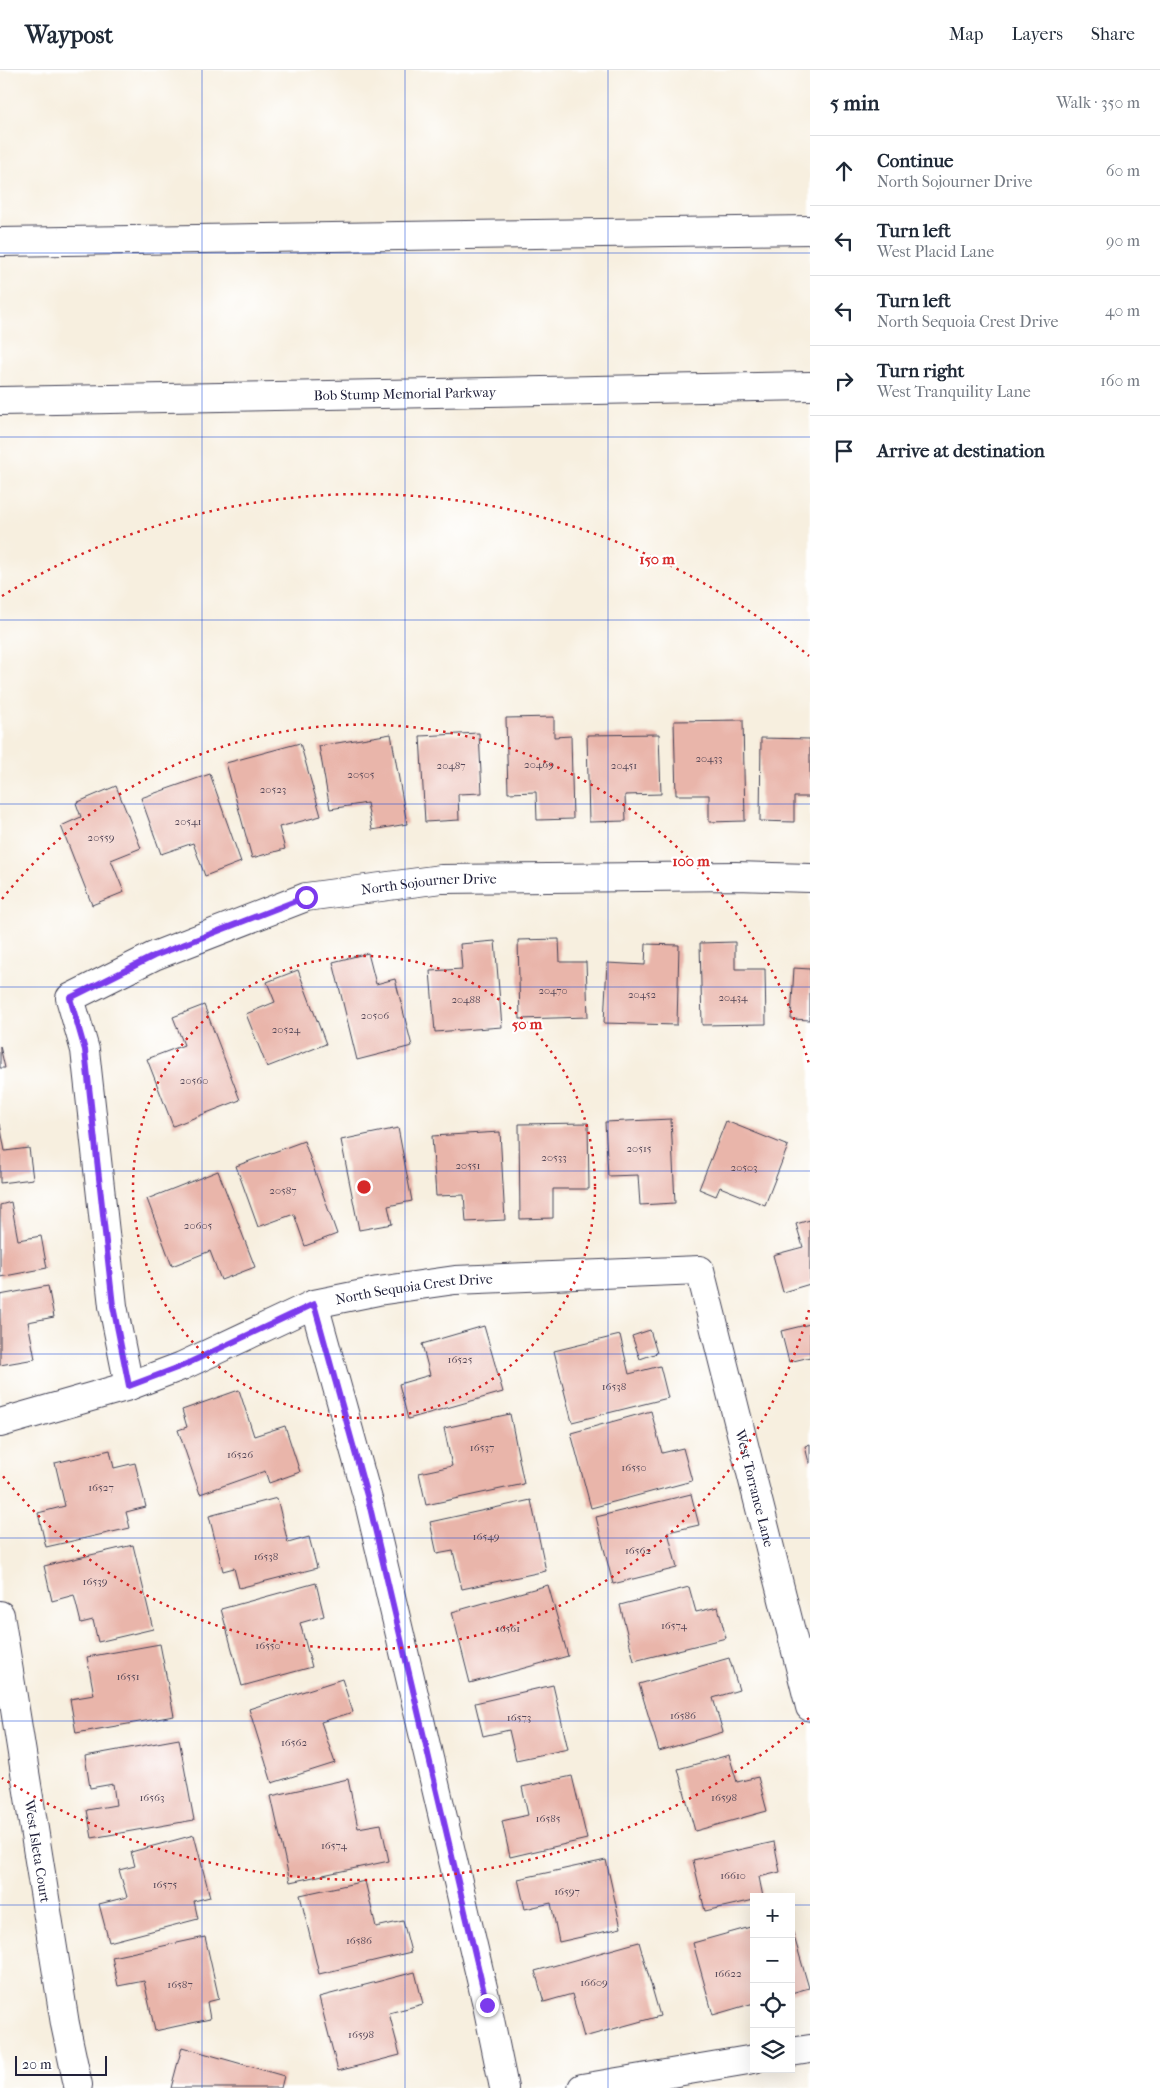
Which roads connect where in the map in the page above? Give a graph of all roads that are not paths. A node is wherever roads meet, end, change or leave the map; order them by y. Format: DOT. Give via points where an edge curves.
graph roads {
  1 [pos="810,230"];
  2 [pos="0,242"];
  3 [pos="810,386"];
  4 [pos="0,401"];
  5 [pos="810,878"];
  6 [pos="700,1270"];
  7 [pos="314,1304"];
  8 [pos="129,1386"];
  9 [pos="0,1423"];
  10 [pos="0,1615"];
  11 [pos="810,1707"];
  12 [pos="810,2049"];
  13 [pos="795,2051"];
  14 [pos="750,2060"];
  15 [pos="78,2086"];
  16 [pos="504,2088"];
  17 [pos="582,2088"];
  1 -- 2 [label="main road"];
  3 -- 4 [label="main road, Bob Stump Memorial Parkway"];
  5 -- 8 [label="main road, North Sojourner Drive" via="441,880 306,897 154,956 70,998 85,1050 113,1306"];
  6 -- 7 [label="main road, North Sequoia Crest Drive" via="455,1280"];
  6 -- 11 [label="main road, West Torrance Lane"];
  7 -- 8 [label="main road, North Sequoia Crest Drive" via="182,1366"];
  7 -- 16 [label="main road" via="369,1503"];
  8 -- 9 [label="main road, North Sequoia Crest Drive"];
  10 -- 15 [label="main road, West Isleta Court" via="65,2024"];
  12 -- 13 [label="main road"];
  14 -- 17 [label="main road"];
}
